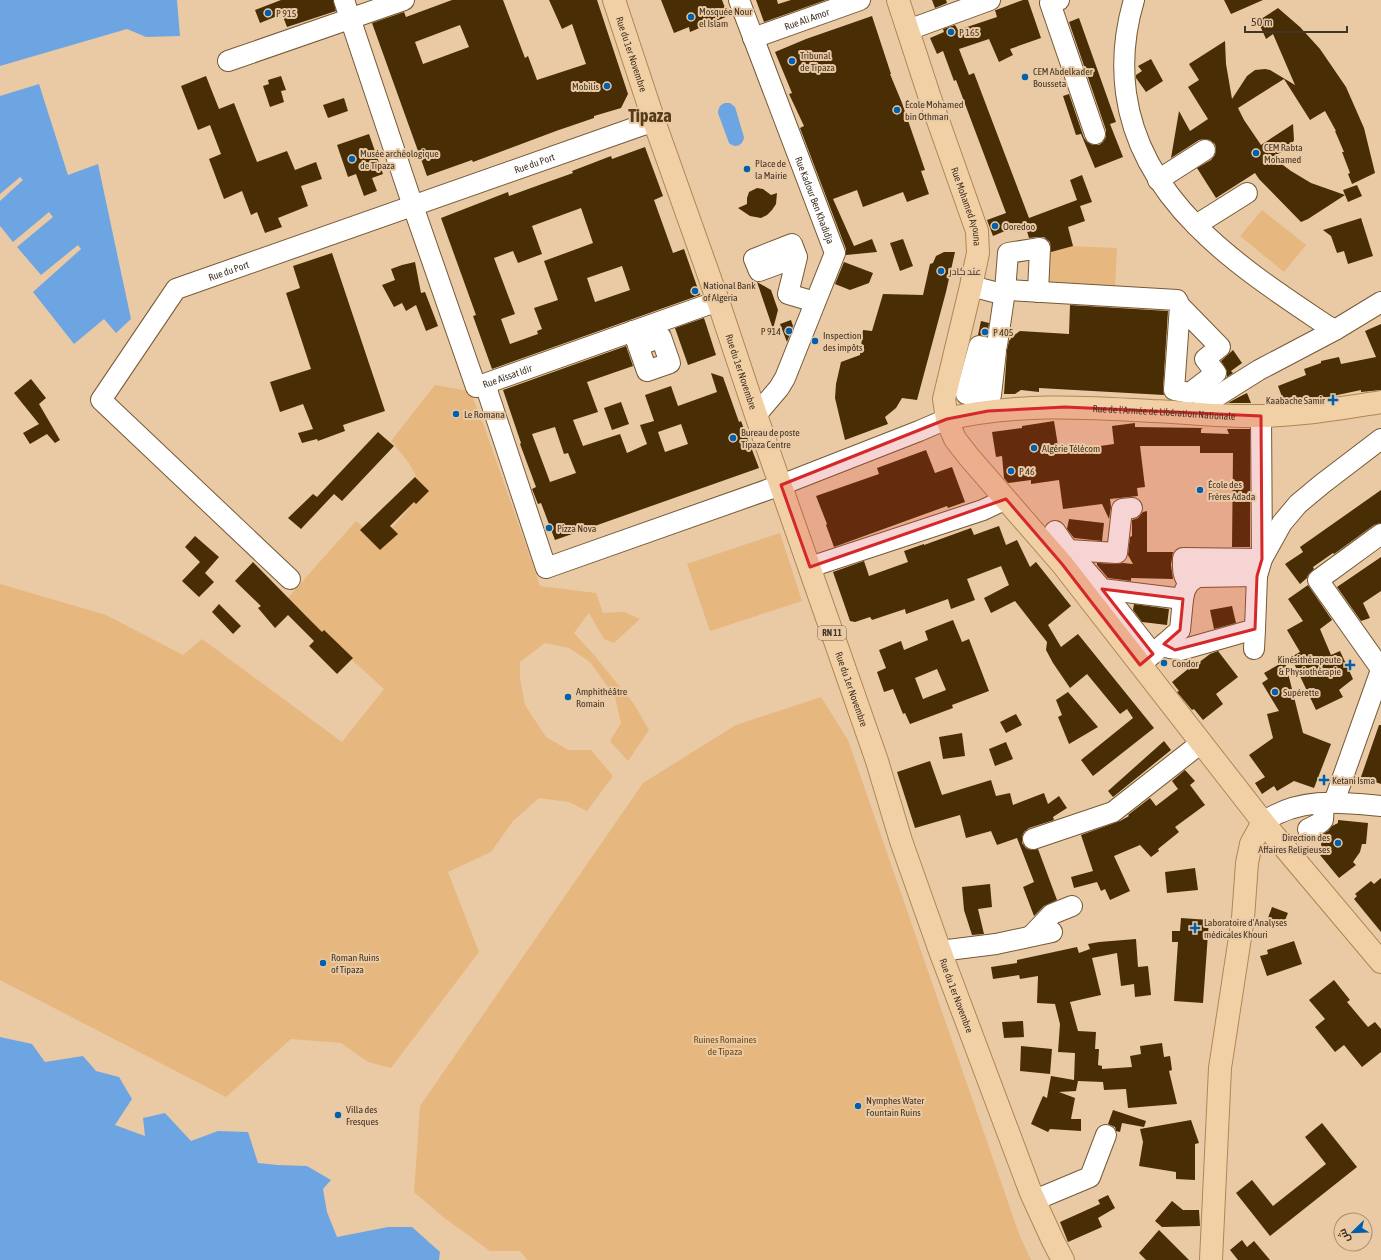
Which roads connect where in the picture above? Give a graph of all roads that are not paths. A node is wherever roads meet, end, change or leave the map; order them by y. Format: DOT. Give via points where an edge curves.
graph roads {
  1 [pos="404,0"];
  2 [pos="614,0"];
  3 [pos="739,0"];
  4 [pos="898,0"];
  5 [pos="1059,0"];
  6 [pos="1134,0"];
  7 [pos="986,1"];
  8 [pos="850,2"];
  9 [pos="347,9"];
  10 [pos="908,30"];
  11 [pos="753,38"];
  12 [pos="228,61"];
  13 [pos="654,120"];
  14 [pos="1095,134"];
  15 [pos="1205,150"];
  16 [pos="1158,180"];
  17 [pos="1247,193"];
  18 [pos="413,206"];
  19 [pos="1196,225"];
  20 [pos="1024,251"];
  21 [pos="971,286"];
  22 [pos="1021,291"];
  23 [pos="783,293"];
  24 [pos="718,301"];
  25 [pos="815,302"];
  26 [pos="1381,302"];
  27 [pos="1180,306"];
  28 [pos="1335,330"];
  29 [pos="485,384"];
  30 [pos="978,394"];
  31 [pos="1381,402"];
  32 [pos="1197,414"];
  33 [pos="756,415"];
  34 [pos="1260,416"];
  35 [pos="947,419"];
  36 [pos="1381,439"];
  37 [pos="781,485"];
  38 [pos="1006,499"];
  39 [pos="1132,508"];
  40 [pos="1055,531"];
  41 [pos="1381,534"];
  42 [pos="1068,550"];
  43 [pos="810,567"];
  44 [pos="1260,568"];
  45 [pos="290,580"];
  46 [pos="1102,589"];
  47 [pos="1186,591"];
  48 [pos="1255,629"];
  49 [pos="1254,649"];
  50 [pos="1152,654"];
  51 [pos="1381,670"];
  52 [pos="1201,743"];
  53 [pos="1329,802"];
  54 [pos="1381,806"];
  55 [pos="1263,822"];
  56 [pos="1308,829"];
  57 [pos="1033,839"];
  58 [pos="1072,906"];
  59 [pos="1052,932"];
  60 [pos="1031,936"];
  61 [pos="940,951"];
  62 [pos="1381,962"];
  63 [pos="1106,1135"];
  64 [pos="1035,1200"];
  65 [pos="1063,1260"];
  66 [pos="1211,1260"];
  1 -- 9 [label="street"];
  2 -- 13 [label="main road, Rue du 1er Novembre / RN 11"];
  3 -- 11 [label="street, Rue Kadour Ben Khadidja"];
  4 -- 10 [label="main road, Rue Mohamed Ayouna"];
  5 -- 14 [label="street" via="1050,3"];
  6 -- 16 [label="street" via="1125,44 1126,94 1139,142"];
  7 -- 10 [label="street"];
  8 -- 11 [label="street, Rue Ali Amor"];
  9 -- 12 [label="street"];
  9 -- 18 [label="street"];
  10 -- 21 [label="main road, Rue Mohamed Ayouna" via="977,231 978,253"];
  11 -- 25 [label="street, Rue Kadour Ben Khadidja" via="835,253"];
  13 -- 18 [label="street, Rue du Port"];
  13 -- 24 [label="main road, Rue du 1er Novembre / RN 11"];
  15 -- 16 [label="street"];
  16 -- 19 [label="street" via="1174,203"];
  17 -- 19 [label="street"];
  18 -- 29 [label="street, Rue Aïssat Idir" via="476,387"];
  18 -- 45 [label="street, Rue du Port" via="176,289 101,400"];
  19 -- 28 [label="street" via="1229,256 1269,287"];
  20 -- 22 [label="street"];
  21 -- 22 [label="street" via="998,293"];
  21 -- 35 [label="main road, Rue Mohamed Ayouna" via="944,399"];
  22 -- 27 [label="street" via="1177,300"];
  22 -- 30 [label="street" via="994,349 985,355"];
  23 -- 23 [label="street" via="797,256 792,244 754,259 759,271 768,268"];
  23 -- 25 [label="street"];
  24 -- 29 [label="street, Rue Aïssat Idir" via="636,338"];
  24 -- 33 [label="main road, Rue du 1er Novembre / RN 11"];
  25 -- 33 [label="street, Rue Kadour Ben Khadidja" via="785,378"];
  26 -- 28 [label="street"];
  28 -- 32 [label="street" via="1259,370 1208,402"];
  29 -- 37 [label="street" via="546,568"];
  31 -- 34 [label="main road, Rue de l'Armée de Libération Nationale" via="1314,413"];
  32 -- 34 [label="main road, Rue de l'Armée de Libération Nationale"];
  32 -- 35 [label="main road, Rue de l'Armée de Libération Nationale" via="1042,407 988,411"];
  33 -- 37 [label="main road, Rue du 1er Novembre / RN 11"];
  34 -- 44 [label="street"];
  35 -- 37 [label="street"];
  35 -- 38 [label="main road, Rue Mohamed Ayouna" via="955,439"];
  36 -- 44 [label="street" via="1298,504 1282,523"];
  37 -- 43 [label="main road, Rue du 1er Novembre / RN 11"];
  38 -- 43 [label="street" via="983,510"];
  38 -- 50 [label="main road, Rue Mohamed Ayouna" via="1062,564"];
  39 -- 42 [label="street" via="1122,509 1117,553"];
  40 -- 42 [label="street"];
  41 -- 51 [label="street" via="1318,580"];
  42 -- 46 [label="street"];
  43 -- 61 [label="main road, Rue du 1er Novembre / RN 11"];
  44 -- 47 [label="street" via="1197,578"];
  44 -- 47 [label="street" via="1183,551"];
  44 -- 48 [label="street"];
  46 -- 47 [label="street"];
  46 -- 50 [label="street"];
  47 -- 50 [label="street" via="1180,630"];
  48 -- 49 [label="street"];
  48 -- 50 [label="street" via="1181,650 1169,648"];
  50 -- 52 [label="main road, Rue Mohamed Ayouna"];
  51 -- 53 [label="street"];
  52 -- 55 [label="main road, Rue Mohamed Ayouna"];
  52 -- 57 [label="street" via="1112,812"];
  53 -- 54 [label="street"];
  53 -- 55 [label="street" via="1296,806"];
  53 -- 56 [label="street" via="1323,820"];
  55 -- 62 [label="main road, Rue Mohamed Ayouna"];
  55 -- 66 [label="main road" via="1251,844 1247,863 1243,918 1220,1068"];
  58 -- 60 [label="street" via="1052,914"];
  59 -- 60 [label="street"];
  60 -- 61 [label="street" via="996,944"];
  61 -- 64 [label="main road, Rue du 1er Novembre / RN 11"];
  63 -- 64 [label="street" via="1090,1176"];
  64 -- 65 [label="main road, Rue du 1er Novembre / RN 11"];
}
